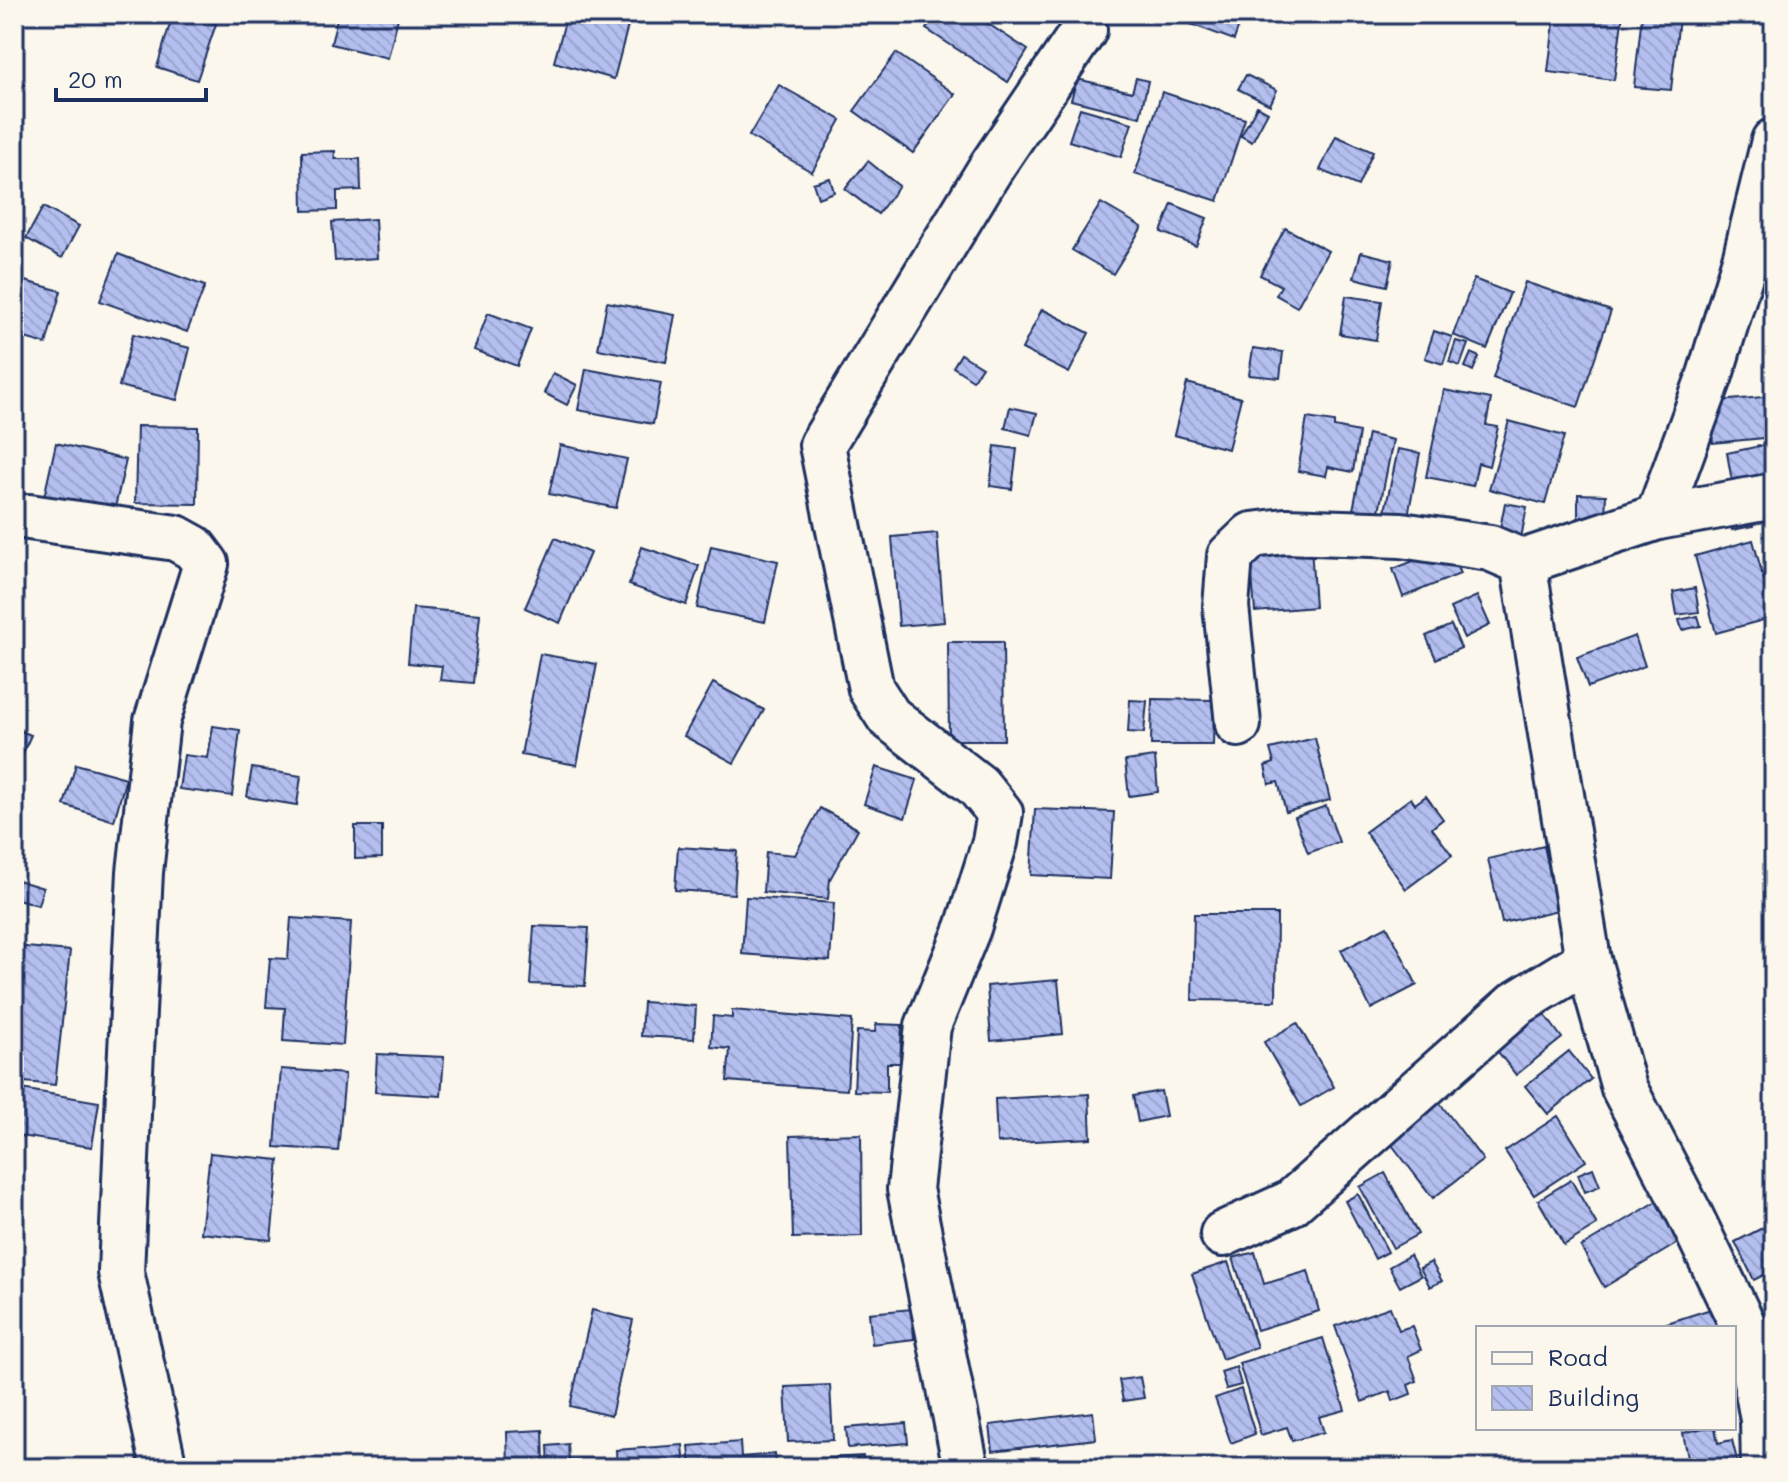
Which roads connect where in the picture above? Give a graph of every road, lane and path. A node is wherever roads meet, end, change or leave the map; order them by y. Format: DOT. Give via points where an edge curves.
graph roads {
  1 [pos="1084,30"];
  2 [pos="1774,141"];
  3 [pos="1774,496"];
  4 [pos="29,517"];
  5 [pos="1658,517"];
  6 [pos="1523,562"];
  7 [pos="1238,724"];
  8 [pos="1588,960"];
  9 [pos="1223,1234"];
  10 [pos="164,1468"];
  11 [pos="966,1468"];
  12 [pos="1764,1468"];
  1 -- 11 [label="street" via="992,166 822,445 871,689 889,717 978,786 1000,813 968,928 928,1026 910,1189"];
  2 -- 5 [label="street" via="1710,375"];
  3 -- 5 [label="street"];
  4 -- 10 [label="street" via="176,538 194,548 206,564 157,721 140,872 129,1091 121,1272"];
  5 -- 6 [label="street"];
  6 -- 7 [label="street" via="1490,548 1401,535 1252,535 1230,556 1226,606"];
  6 -- 8 [label="street"];
  8 -- 9 [label="street" via="1516,1004 1291,1203"];
  8 -- 12 [label="street" via="1624,1088 1748,1336 1763,1420"];
}
